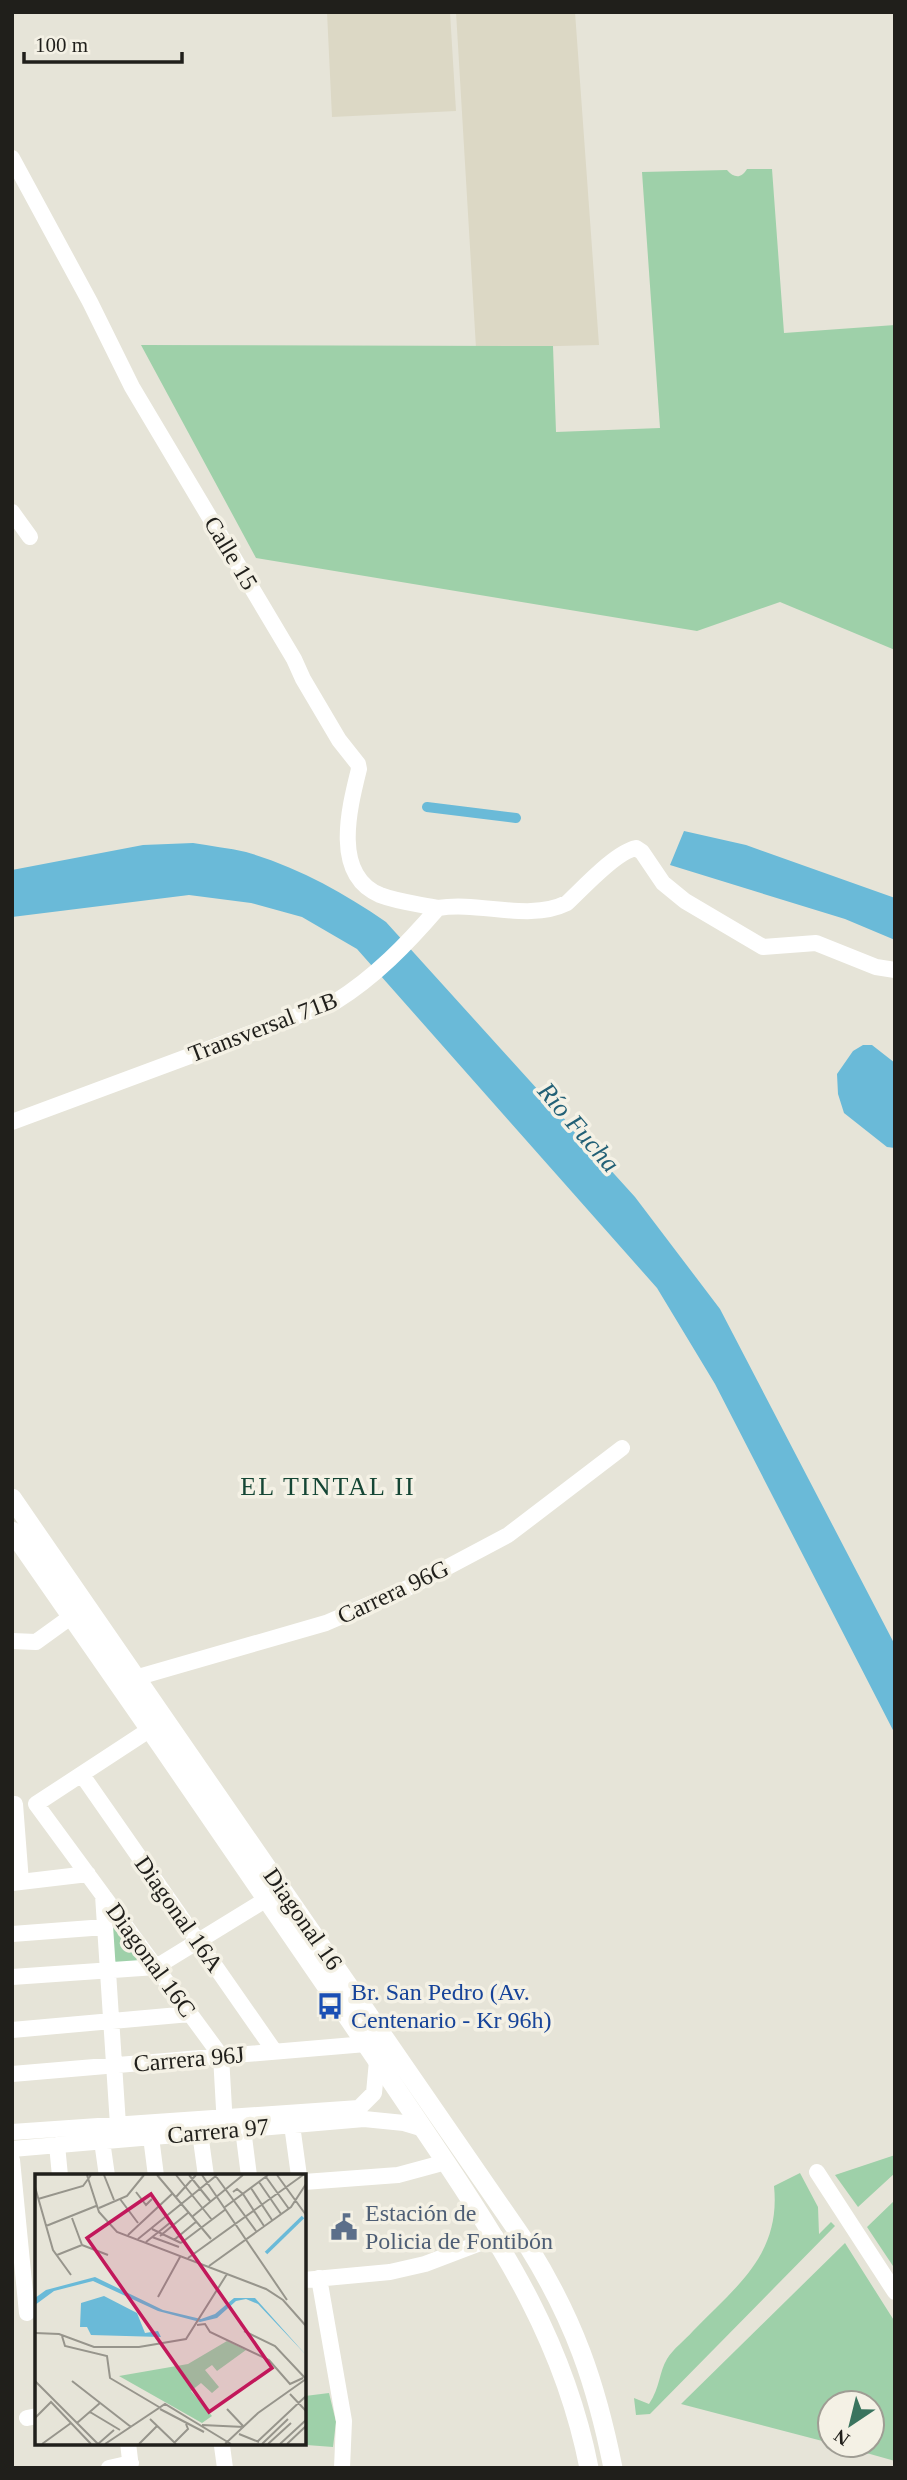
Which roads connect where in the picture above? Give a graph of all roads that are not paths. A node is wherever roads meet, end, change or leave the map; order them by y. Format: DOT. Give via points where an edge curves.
graph roads {
  1 [pos="12,158"];
  2 [pos="12,512"];
  3 [pos="30,537"];
  4 [pos="438,908"];
  5 [pos="895,970"];
  6 [pos="12,1122"];
  7 [pos="622,1448"];
  8 [pos="12,1498"];
  9 [pos="12,1531"];
  10 [pos="72,1616"];
  11 [pos="12,1641"];
  12 [pos="135,1678"];
  13 [pos="149,1730"];
  14 [pos="82,1775"];
  15 [pos="13,1804"];
  16 [pos="36,1804"];
  17 [pos="88,1874"];
  18 [pos="17,1882"];
  19 [pos="103,1895"];
  20 [pos="267,1899"];
  21 [pos="105,1927"];
  22 [pos="12,1934"];
  23 [pos="198,1941"];
  24 [pos="156,1967"];
  25 [pos="108,1970"];
  26 [pos="12,1977"];
  27 [pos="190,2014"];
  28 [pos="111,2021"];
  29 [pos="12,2030"];
  30 [pos="366,2044"];
  31 [pos="275,2052"];
  32 [pos="221,2056"];
  33 [pos="377,2061"];
  34 [pos="114,2065"];
  35 [pos="12,2074"];
  36 [pos="225,2124"];
  37 [pos="118,2125"];
  38 [pos="292,2125"];
  39 [pos="243,2129"];
  40 [pos="424,2129"];
  41 [pos="12,2132"];
  42 [pos="200,2133"];
  43 [pos="151,2137"];
  44 [pos="102,2141"];
  45 [pos="57,2145"];
  46 [pos="12,2149"];
  47 [pos="12,2160"];
  48 [pos="446,2162"];
  49 [pos="817,2172"];
  50 [pos="60,2174"];
  51 [pos="107,2174"];
  52 [pos="156,2174"];
  53 [pos="206,2174"];
  54 [pos="249,2174"];
  55 [pos="299,2174"];
  56 [pos="306,2182"];
  57 [pos="496,2237"];
  58 [pos="312,2279"];
  59 [pos="895,2292"];
  60 [pos="25,2313"];
  61 [pos="128,2445"];
  62 [pos="222,2446"];
  63 [pos="131,2465"];
  64 [pos="109,2468"];
  65 [pos="225,2468"];
  66 [pos="342,2468"];
  67 [pos="589,2468"];
  68 [pos="613,2468"];
  1 -- 4 [label="street, Calle 15" via="132,387 339,740 358,764 349,807 351,866 360,882 380,895"];
  2 -- 3 [label="street"];
  4 -- 5 [label="street" via="485,906 520,911 558,907 619,856 636,848 663,883 685,901 763,947 816,943"];
  4 -- 6 [label="street, Transversal 71B" via="411,940 359,987 335,1002"];
  7 -- 12 [label="street, Carrera 96G" via="508,1535 412,1586 326,1623"];
  8 -- 12 [label="main road, Diagonal 16"];
  9 -- 10 [label="main road, Diagonal 16"];
  10 -- 11 [label="street" via="36,1642"];
  10 -- 13 [label="main road, Diagonal 16"];
  12 -- 68 [label="main road, Diagonal 16" via="544,2271 582,2352"];
  13 -- 14 [label="street"];
  13 -- 20 [label="main road, Diagonal 16"];
  14 -- 16 [label="street"];
  14 -- 23 [label="street, Diagonal 16A"];
  15 -- 16 [label="street"];
  15 -- 18 [label="street"];
  16 -- 17 [label="street, Diagonal 16C"];
  17 -- 18 [label="street"];
  17 -- 19 [label="street, Diagonal 16C"];
  19 -- 21 [label="street"];
  19 -- 24 [label="street, Diagonal 16C"];
  20 -- 23 [label="street"];
  20 -- 30 [label="main road, Diagonal 16"];
  21 -- 22 [label="street"];
  21 -- 25 [label="street"];
  23 -- 24 [label="street"];
  23 -- 31 [label="street, Diagonal 16A"];
  24 -- 25 [label="street"];
  24 -- 27 [label="street, Diagonal 16C"];
  25 -- 26 [label="street"];
  25 -- 28 [label="street"];
  27 -- 28 [label="street"];
  27 -- 32 [label="street, Diagonal 16C"];
  28 -- 29 [label="street"];
  28 -- 34 [label="street"];
  30 -- 31 [label="street, Carrera 96J"];
  30 -- 33 [label="main road, Diagonal 16"];
  31 -- 32 [label="street, Carrera 96J"];
  32 -- 34 [label="street, Carrera 96J"];
  32 -- 36 [label="street"];
  33 -- 36 [label="street, Carrera 97" via="374,2093 359,2108"];
  33 -- 40 [label="main road, Diagonal 16"];
  34 -- 35 [label="street, Carrera 96J"];
  34 -- 37 [label="street"];
  36 -- 37 [label="street, Carrera 97"];
  36 -- 39 [label="street, Carrera 97"];
  36 -- 42 [label="street, Carrera 97"];
  37 -- 41 [label="street, Carrera 97"];
  38 -- 39 [label="street, Carrera 97"];
  38 -- 40 [label="street, Carrera 97" via="376,2119"];
  38 -- 55 [label="street"];
  39 -- 54 [label="street"];
  40 -- 48 [label="main road, Diagonal 16"];
  42 -- 43 [label="street, Carrera 97"];
  42 -- 53 [label="street"];
  43 -- 44 [label="street, Carrera 97"];
  43 -- 52 [label="street"];
  44 -- 45 [label="street, Carrera 97"];
  44 -- 51 [label="street"];
  45 -- 46 [label="street, Carrera 97"];
  45 -- 50 [label="street"];
  47 -- 60 [label="street"];
  48 -- 56 [label="street" via="398,2175"];
  48 -- 57 [label="main road, Diagonal 16"];
  49 -- 59 [label="street"];
  57 -- 58 [label="street" via="401,2270"];
  57 -- 67 [label="main road, Diagonal 16" via="560,2365"];
  58 -- 66 [label="street" via="344,2421"];
  61 -- 63 [label="street"];
  62 -- 65 [label="street"];
  63 -- 64 [label="street"];
}
